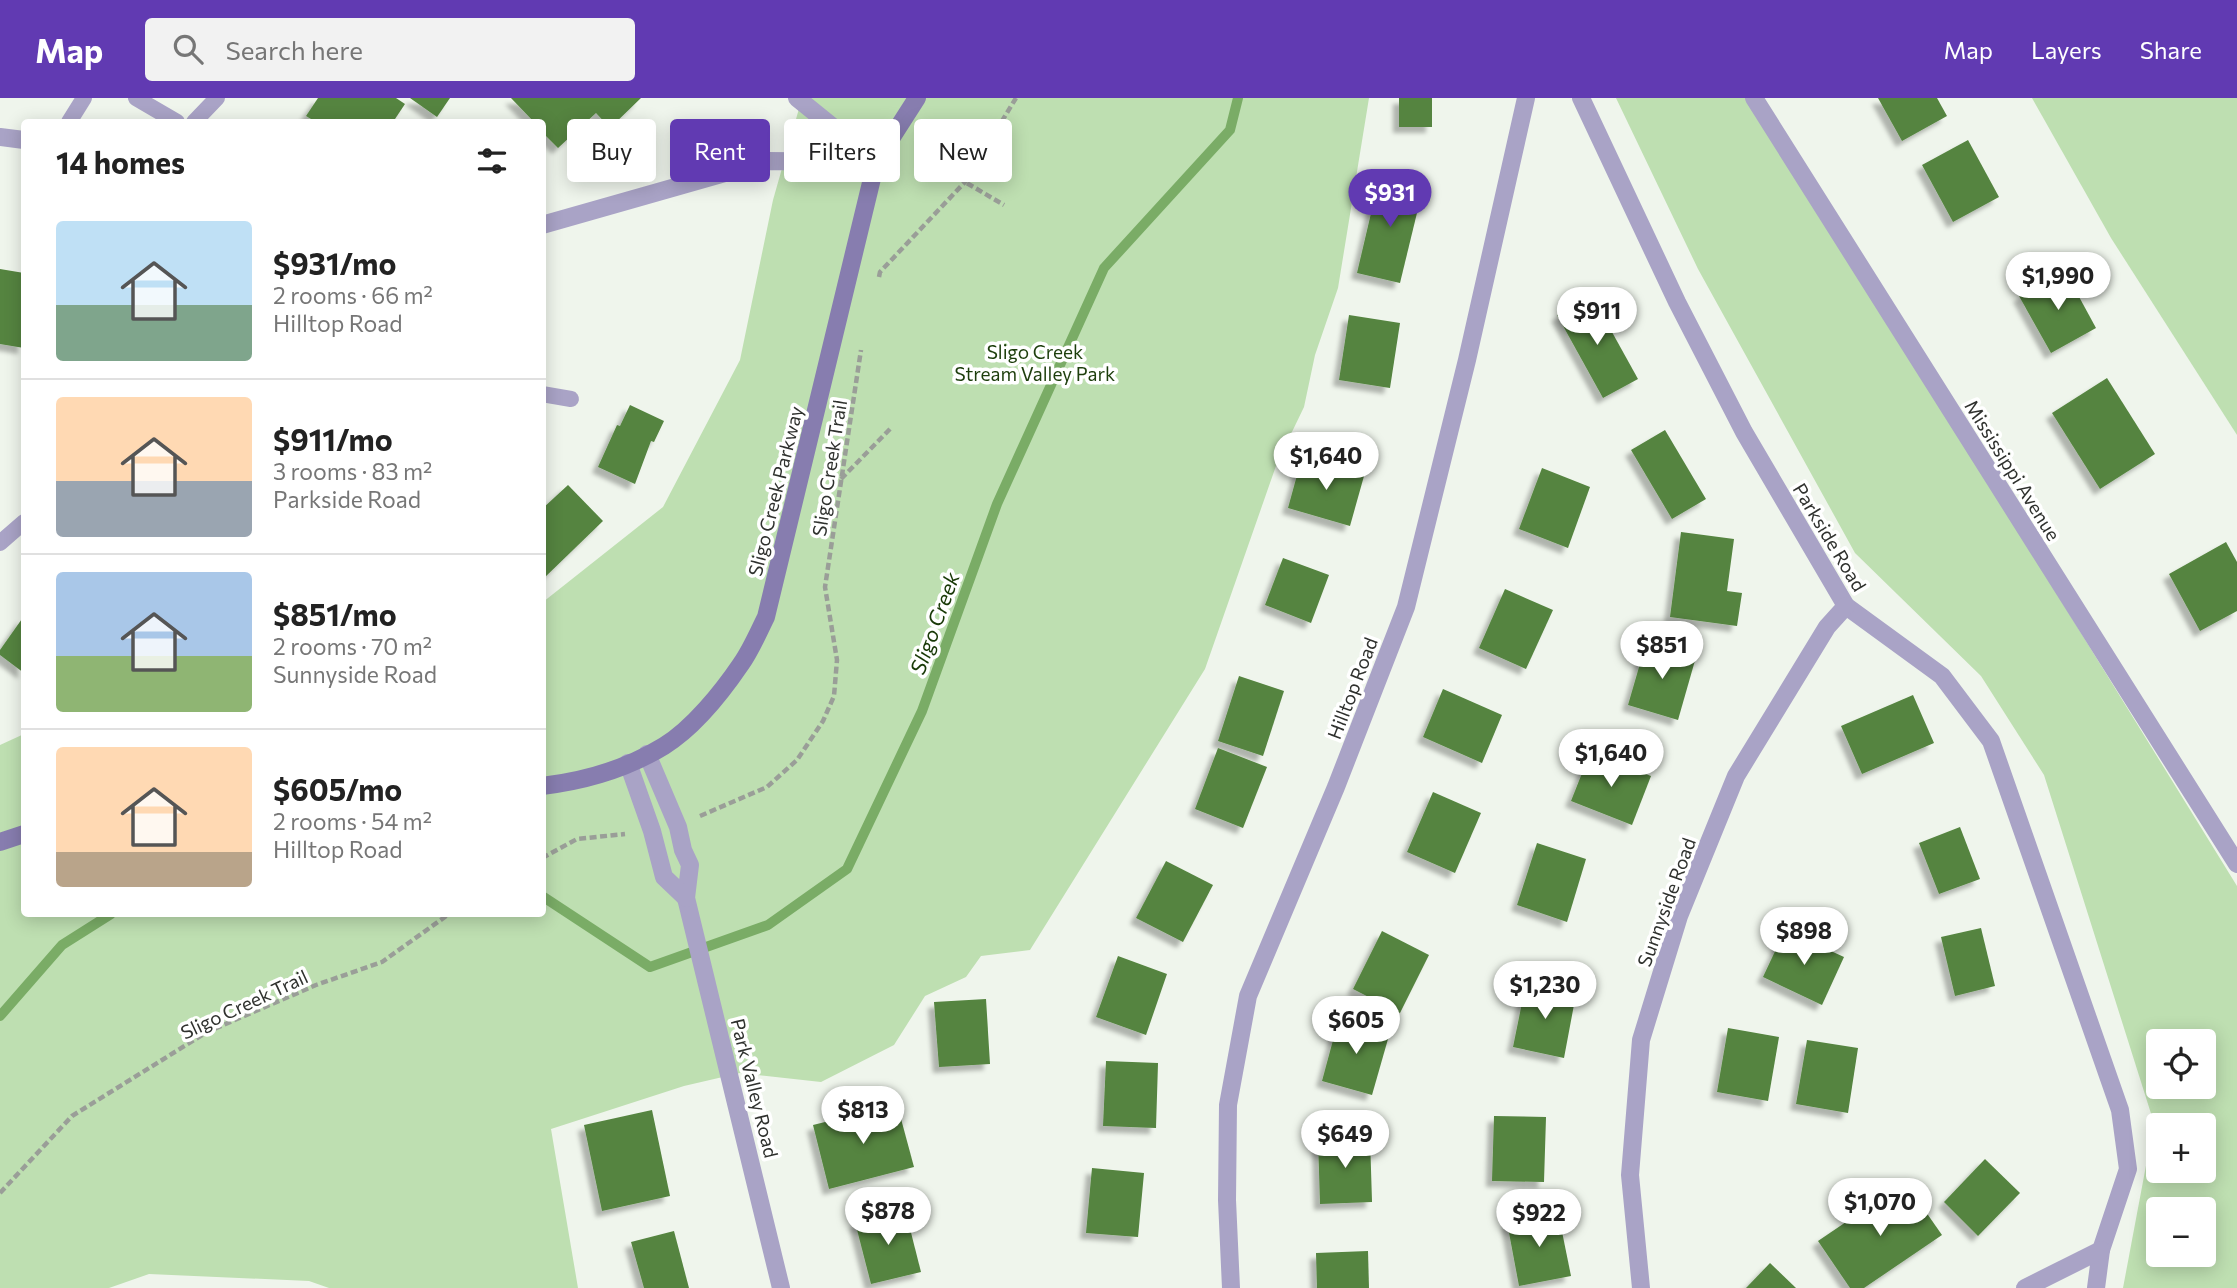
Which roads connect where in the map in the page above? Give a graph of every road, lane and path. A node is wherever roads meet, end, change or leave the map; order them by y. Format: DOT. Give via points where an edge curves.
graph roads {
  1 [pos="84,98"];
  2 [pos="136,98"];
  3 [pos="217,98"];
  4 [pos="797,98"];
  5 [pos="917,98"];
  6 [pos="1016,98"];
  7 [pos="1526,98"];
  8 [pos="1581,98"];
  9 [pos="1754,98"];
  10 [pos="71,119"];
  11 [pos="172,119"];
  12 [pos="197,119"];
  13 [pos="823,119"];
  14 [pos="1003,119"];
  15 [pos="900,125"];
  16 [pos="0,137"];
  17 [pos="21,139"];
  18 [pos="784,162"];
  19 [pos="872,182"];
  20 [pos="965,182"];
  21 [pos="1004,205"];
  22 [pos="546,224"];
  23 [pos="877,286"];
  24 [pos="864,339"];
  25 [pos="546,395"];
  26 [pos="571,399"];
  27 [pos="891,428"];
  28 [pos="840,480"];
  29 [pos="21,528"];
  30 [pos="0,543"];
  31 [pos="1846,606"];
  32 [pos="647,754"];
  33 [pos="628,762"];
  34 [pos="546,786"];
  35 [pos="694,819"];
  36 [pos="631,834"];
  37 [pos="21,835"];
  38 [pos="0,842"];
  39 [pos="546,856"];
  40 [pos="2237,864"];
  41 [pos="686,898"];
  42 [pos="445,917"];
  43 [pos="0,1193"];
  44 [pos="2101,1250"];
  45 [pos="781,1288"];
  46 [pos="1231,1288"];
  47 [pos="1641,1288"];
  48 [pos="2025,1288"];
  49 [pos="2096,1288"];
  1 -- 10 [label="lane"];
  2 -- 11 [label="lane"];
  3 -- 12 [label="lane"];
  4 -- 13 [label="street"];
  5 -- 15 [label="street, Sligo Creek Parkway"];
  6 -- 14 [label="path"];
  7 -- 46 [label="street, Hilltop Road" via="1406,607 1248,996 1228,1105"];
  8 -- 31 [label="street, Parkside Road" via="1738,421"];
  9 -- 40 [label="street, Mississippi Avenue"];
  16 -- 17 [label="street"];
  18 -- 22 [label="street" via="767,162"];
  19 -- 32 [label="street, Sligo Creek Parkway" via="766,617 743,662 720,693 665,746"];
  20 -- 21 [label="path"];
  20 -- 23 [label="path" via="880,272"];
  24 -- 28 [label="path, Sligo Creek Trail"];
  25 -- 26 [label="lane"];
  27 -- 28 [label="path"];
  28 -- 35 [label="path, Sligo Creek Trail" via="825,587 837,660 834,696 797,760 767,787"];
  29 -- 30 [label="lane"];
  31 -- 44 [label="street, Parkside Road" via="1942,676 1992,741 2120,1110 2128,1170"];
  31 -- 47 [label="street, Sunnyside Road" via="1827,627 1736,776 1679,916 1641,1040 1630,1175"];
  32 -- 33 [label="street, Sligo Creek Parkway"];
  32 -- 41 [label="street, Park Valley Road" via="690,865"];
  33 -- 34 [label="street, Sligo Creek Parkway" via="574,782"];
  33 -- 41 [label="street, Park Valley Road" via="664,877"];
  36 -- 39 [label="path" via="577,839"];
  37 -- 38 [label="street"];
  41 -- 45 [label="street, Park Valley Road"];
  42 -- 43 [label="path, Sligo Creek Trail" via="382,962 207,1032 72,1116"];
  44 -- 48 [label="street"];
  44 -- 49 [label="street, Parkside Road"];
}
